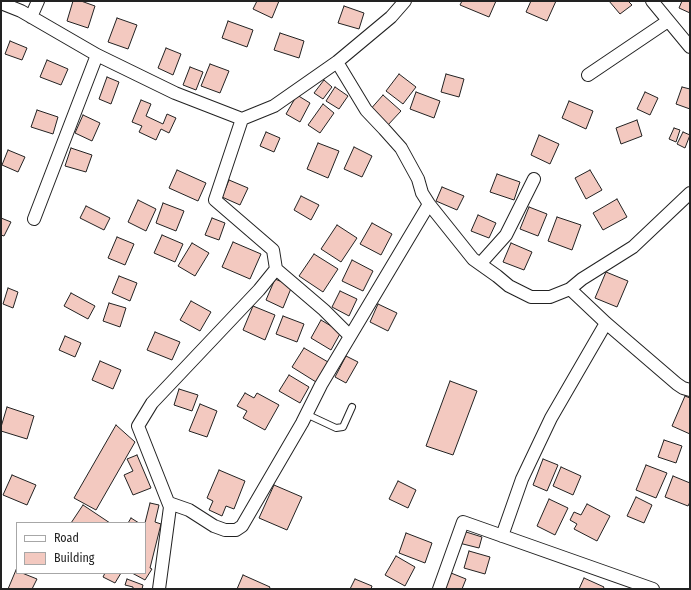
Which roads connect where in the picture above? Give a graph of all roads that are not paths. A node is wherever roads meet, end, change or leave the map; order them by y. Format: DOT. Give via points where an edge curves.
graph roads {
  1 [pos="38,1"];
  2 [pos="405,1"];
  3 [pos="652,1"];
  4 [pos="1,3"];
  5 [pos="31,17"];
  6 [pos="668,21"];
  7 [pos="689,45"];
  8 [pos="97,55"];
  9 [pos="337,62"];
  10 [pos="588,75"];
  11 [pos="242,119"];
  12 [pos="534,180"];
  13 [pos="690,193"];
  14 [pos="429,204"];
  15 [pos="34,219"];
  16 [pos="480,264"];
  17 [pos="276,268"];
  18 [pos="570,289"];
  19 [pos="606,323"];
  20 [pos="350,336"];
  21 [pos="690,390"];
  22 [pos="352,407"];
  23 [pos="306,414"];
  24 [pos="169,503"];
  25 [pos="502,536"];
  26 [pos="159,589"];
  27 [pos="439,589"];
  28 [pos="653,589"];
  1 -- 5 [label="street"];
  2 -- 9 [label="street" via="391,17"];
  3 -- 6 [label="street"];
  4 -- 5 [label="street"];
  5 -- 8 [label="street"];
  6 -- 7 [label="street"];
  6 -- 10 [label="street"];
  8 -- 11 [label="street" via="174,93"];
  8 -- 15 [label="street"];
  9 -- 11 [label="street" via="274,106"];
  9 -- 14 [label="street" via="366,110 400,148"];
  11 -- 17 [label="street" via="215,200 274,250"];
  12 -- 16 [label="street" via="506,235"];
  13 -- 18 [label="street" via="633,247"];
  14 -- 16 [label="street" via="473,259"];
  14 -- 20 [label="street"];
  16 -- 18 [label="street" via="509,286 531,297 550,297"];
  17 -- 20 [label="street"];
  17 -- 24 [label="street" via="259,290 152,403 138,426"];
  18 -- 19 [label="street"];
  19 -- 21 [label="street" via="676,384"];
  19 -- 25 [label="street" via="538,445 522,478"];
  20 -- 23 [label="street"];
  22 -- 23 [label="lane" via="343,427 336,428"];
  23 -- 24 [label="street" via="242,526 236,530 214,526 189,510"];
  24 -- 26 [label="street"];
  25 -- 27 [label="street" via="463,522"];
  25 -- 28 [label="street"];
}
